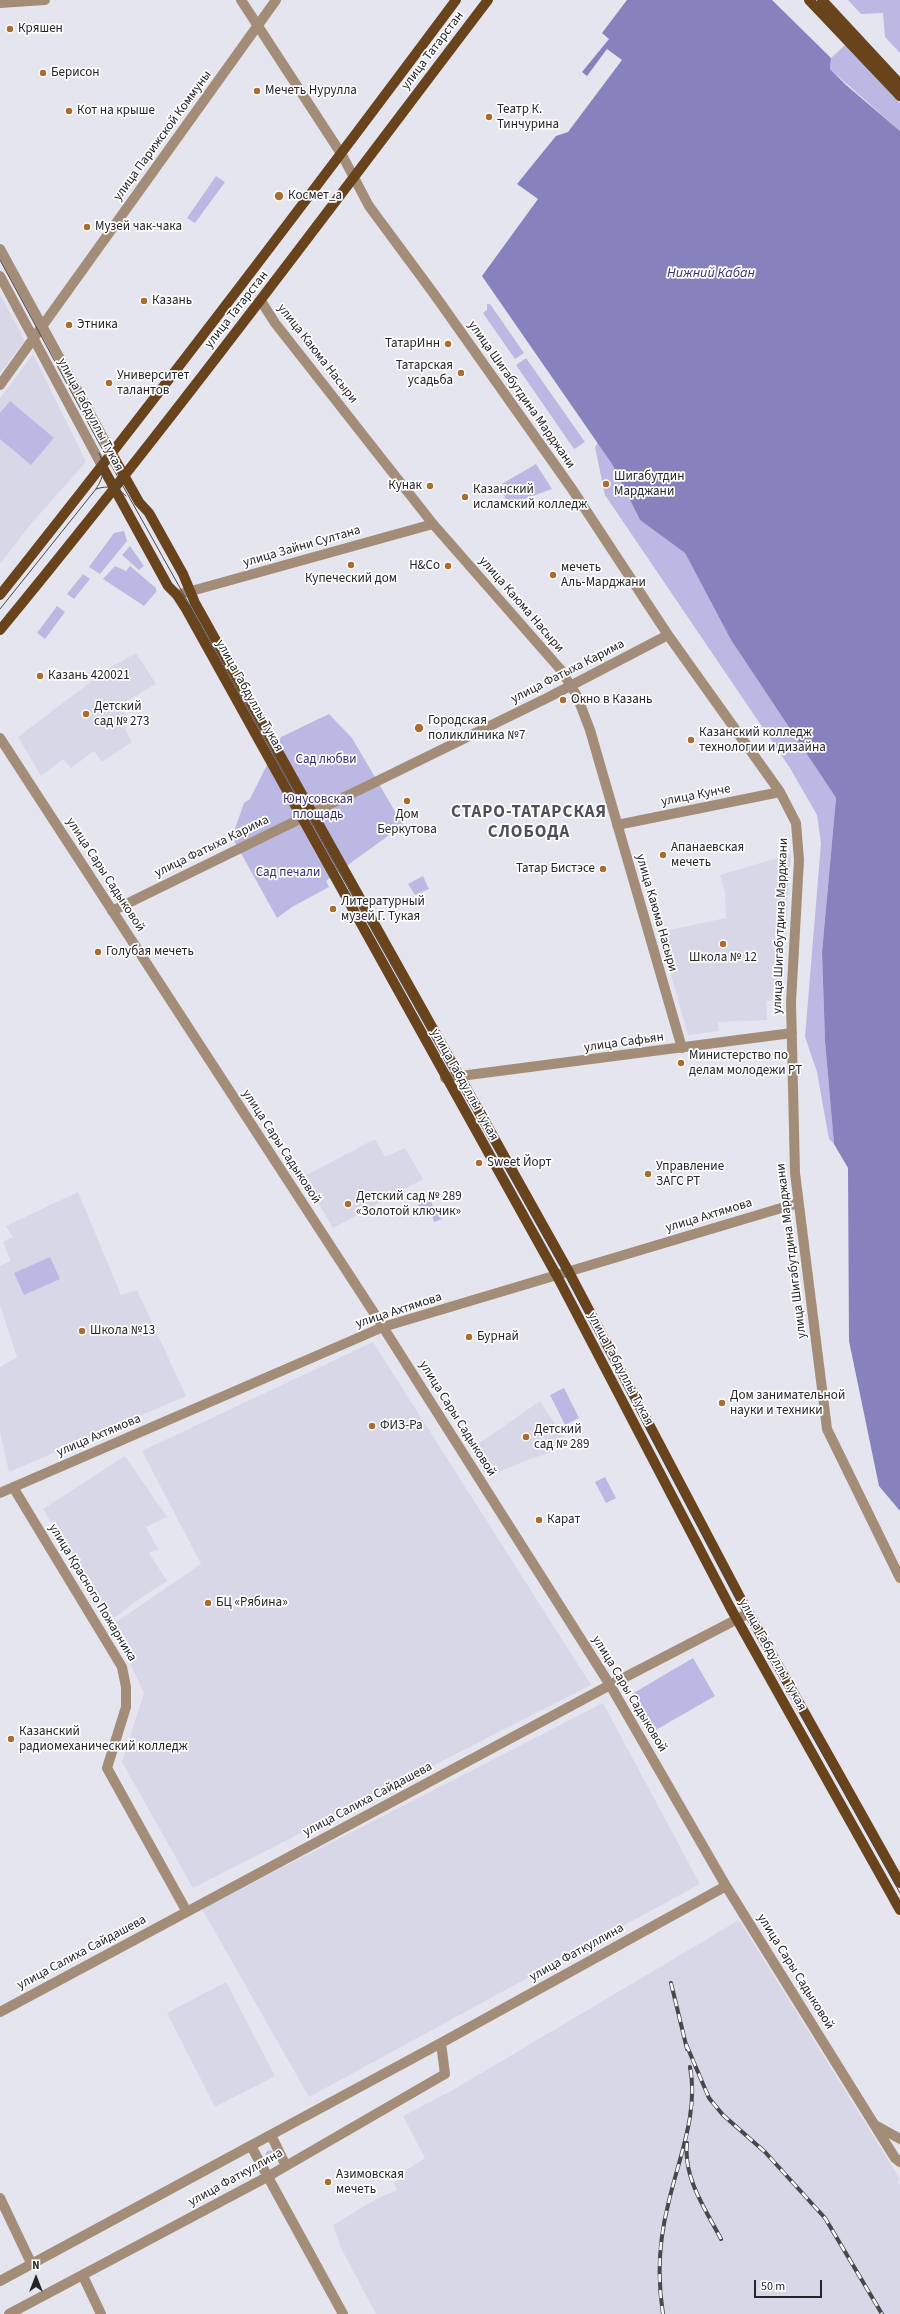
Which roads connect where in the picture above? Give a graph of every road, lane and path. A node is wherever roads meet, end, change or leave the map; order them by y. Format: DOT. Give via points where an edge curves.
graph roads {
  1 [pos="45,0"];
  2 [pos="241,0"];
  3 [pos="276,0"];
  4 [pos="456,0"];
  5 [pos="488,0"];
  6 [pos="809,0"];
  7 [pos="822,0"];
  8 [pos="0,4"];
  9 [pos="258,26"];
  10 [pos="900,84"];
  11 [pos="900,96"];
  12 [pos="342,155"];
  13 [pos="353,178"];
  14 [pos="0,249"];
  15 [pos="0,276"];
  16 [pos="261,301"];
  17 [pos="43,326"];
  18 [pos="35,338"];
  19 [pos="0,385"];
  20 [pos="112,454"];
  21 [pos="102,466"];
  22 [pos="124,477"];
  23 [pos="115,488"];
  24 [pos="433,524"];
  25 [pos="190,592"];
  26 [pos="0,595"];
  27 [pos="177,595"];
  28 [pos="0,630"];
  29 [pos="668,635"];
  30 [pos="572,685"];
  31 [pos="0,738"];
  32 [pos="780,792"];
  33 [pos="312,812"];
  34 [pos="301,817"];
  35 [pos="617,825"];
  36 [pos="112,911"];
  37 [pos="792,1032"];
  38 [pos="682,1048"];
  39 [pos="460,1076"];
  40 [pos="445,1078"];
  41 [pos="798,1202"];
  42 [pos="569,1272"];
  43 [pos="557,1276"];
  44 [pos="383,1327"];
  45 [pos="13,1487"];
  46 [pos="0,1493"];
  47 [pos="900,1578"];
  48 [pos="749,1613"];
  49 [pos="737,1619"];
  50 [pos="610,1685"];
  51 [pos="900,1883"];
  52 [pos="726,1886"];
  53 [pos="900,1910"];
  54 [pos="186,1912"];
  55 [pos="0,2012"];
  56 [pos="441,2043"];
  57 [pos="875,2125"];
  58 [pos="271,2135"];
  59 [pos="900,2139"];
  60 [pos="251,2146"];
  61 [pos="900,2162"];
  62 [pos="286,2166"];
  63 [pos="267,2177"];
  64 [pos="0,2198"];
  65 [pos="32,2265"];
  66 [pos="83,2276"];
  67 [pos="0,2281"];
  68 [pos="9,2314"];
  69 [pos="101,2314"];
  70 [pos="343,2314"];
  1 -- 8 [label="street"];
  2 -- 9 [label="street, улица Шигабутдина Марджани"];
  3 -- 9 [label="street, улица Парижской Коммуны"];
  4 -- 12 [label="main road, улица Татарстан"];
  5 -- 13 [label="main road, улица Татарстан"];
  6 -- 11 [label="main road"];
  7 -- 10 [label="main road"];
  9 -- 12 [label="street, улица Шигабутдина Марджани"];
  9 -- 17 [label="street, улица Парижской Коммуны"];
  12 -- 13 [label="street, улица Шигабутдина Марджани"];
  12 -- 20 [label="main road, улица Татарстан"];
  13 -- 16 [label="main road, улица Татарстан"];
  13 -- 29 [label="street, улица Шигабутдина Марджани" via="369,206 572,489"];
  14 -- 17 [label="street, улица Габдуллы Тукая"];
  15 -- 18 [label="street, улица Габдуллы Тукая"];
  16 -- 22 [label="main road, улица Татарстан"];
  16 -- 24 [label="street, улица Каюма Насыри" via="275,323"];
  17 -- 18 [label="street, улица Парижской Коммуны"];
  17 -- 20 [label="street, улица Габдуллы Тукая"];
  18 -- 19 [label="street, улица Парижской Коммуны"];
  18 -- 21 [label="street, улица Габдуллы Тукая"];
  20 -- 21 [label="main road, улица Татарстан"];
  20 -- 22 [label="main road, улица Габдуллы Тукая"];
  21 -- 23 [label="main road, улица Габдуллы Тукая"];
  21 -- 26 [label="main road, улица Татарстан"];
  22 -- 23 [label="main road, улица Татарстан"];
  22 -- 25 [label="main road, улица Габдуллы Тукая" via="149,513 183,574"];
  23 -- 27 [label="main road, улица Габдуллы Тукая" via="168,586"];
  23 -- 28 [label="main road, улица Татарстан"];
  24 -- 25 [label="street, улица Зайни Султана"];
  24 -- 30 [label="street, улица Каюма Насыри"];
  25 -- 27 [label="street, улица Зайни Султана"];
  25 -- 33 [label="main road, улица Габдуллы Тукая"];
  27 -- 34 [label="main road, улица Габдуллы Тукая"];
  29 -- 30 [label="street, улица Фатыха Карима"];
  29 -- 32 [label="street, улица Шигабутдина Марджани"];
  30 -- 33 [label="street, улица Фатыха Карима"];
  30 -- 35 [label="street, улица Каюма Насыри" via="590,730"];
  31 -- 36 [label="street, улица Сары Садыковой"];
  32 -- 35 [label="street, улица Кунче"];
  32 -- 37 [label="street, улица Шигабутдина Марджани" via="796,823 799,843 791,1002"];
  33 -- 34 [label="street, улица Фатыха Карима"];
  33 -- 39 [label="main road, улица Габдуллы Тукая"];
  34 -- 36 [label="street, улица Фатыха Карима"];
  34 -- 40 [label="main road, улица Габдуллы Тукая"];
  35 -- 38 [label="street, улица Каюма Насыри"];
  36 -- 44 [label="street, улица Сары Садыковой"];
  37 -- 38 [label="street, улица Сафьян"];
  37 -- 41 [label="street, улица Шигабутдина Марджани"];
  38 -- 39 [label="street, улица Сафьян"];
  39 -- 40 [label="street, улица Сафьян"];
  39 -- 42 [label="main road, улица Габдуллы Тукая"];
  40 -- 43 [label="main road, улица Габдуллы Тукая"];
  41 -- 42 [label="street, улица Ахтямова"];
  41 -- 47 [label="street, улица Шигабутдина Марджани" via="828,1430"];
  42 -- 43 [label="street, улица Ахтямова"];
  42 -- 48 [label="main road, улица Габдуллы Тукая"];
  43 -- 44 [label="street, улица Ахтямова"];
  43 -- 49 [label="main road, улица Габдуллы Тукая"];
  44 -- 45 [label="street, улица Ахтямова"];
  44 -- 50 [label="street, улица Сары Садыковой"];
  45 -- 46 [label="street, улица Ахтямова"];
  45 -- 54 [label="street, улица Красного Пожарника" via="122,1667 126,1707 107,1768"];
  48 -- 49 [label="street, улица Салиха Сайдашева"];
  48 -- 51 [label="main road, улица Габдуллы Тукая"];
  49 -- 50 [label="street, улица Салиха Сайдашева"];
  49 -- 53 [label="main road, улица Габдуллы Тукая"];
  50 -- 52 [label="street, улица Сары Садыковой"];
  50 -- 54 [label="street, улица Салиха Сайдашева"];
  52 -- 56 [label="street, улица Фаткуллина"];
  52 -- 57 [label="street, улица Сары Садыковой"];
  54 -- 55 [label="street, улица Салиха Сайдашева"];
  56 -- 58 [label="street, улица Фаткуллина"];
  56 -- 62 [label="street, улица Фаткуллина" via="445,2074"];
  57 -- 59 [label="street, улица Сары Садыковой"];
  57 -- 61 [label="street, улица Сары Садыковой"];
  58 -- 60 [label="street, улица Фаткуллина"];
  58 -- 62 [label="street"];
  60 -- 63 [label="street"];
  60 -- 65 [label="street, улица Фаткуллина"];
  62 -- 63 [label="street, улица Фаткуллина"];
  63 -- 66 [label="street, улица Фаткуллина"];
  63 -- 70 [label="street"];
  64 -- 65 [label="street"];
  65 -- 67 [label="street, улица Фаткуллина"];
  66 -- 68 [label="street, улица Фаткуллина"];
  66 -- 69 [label="street"];
}
